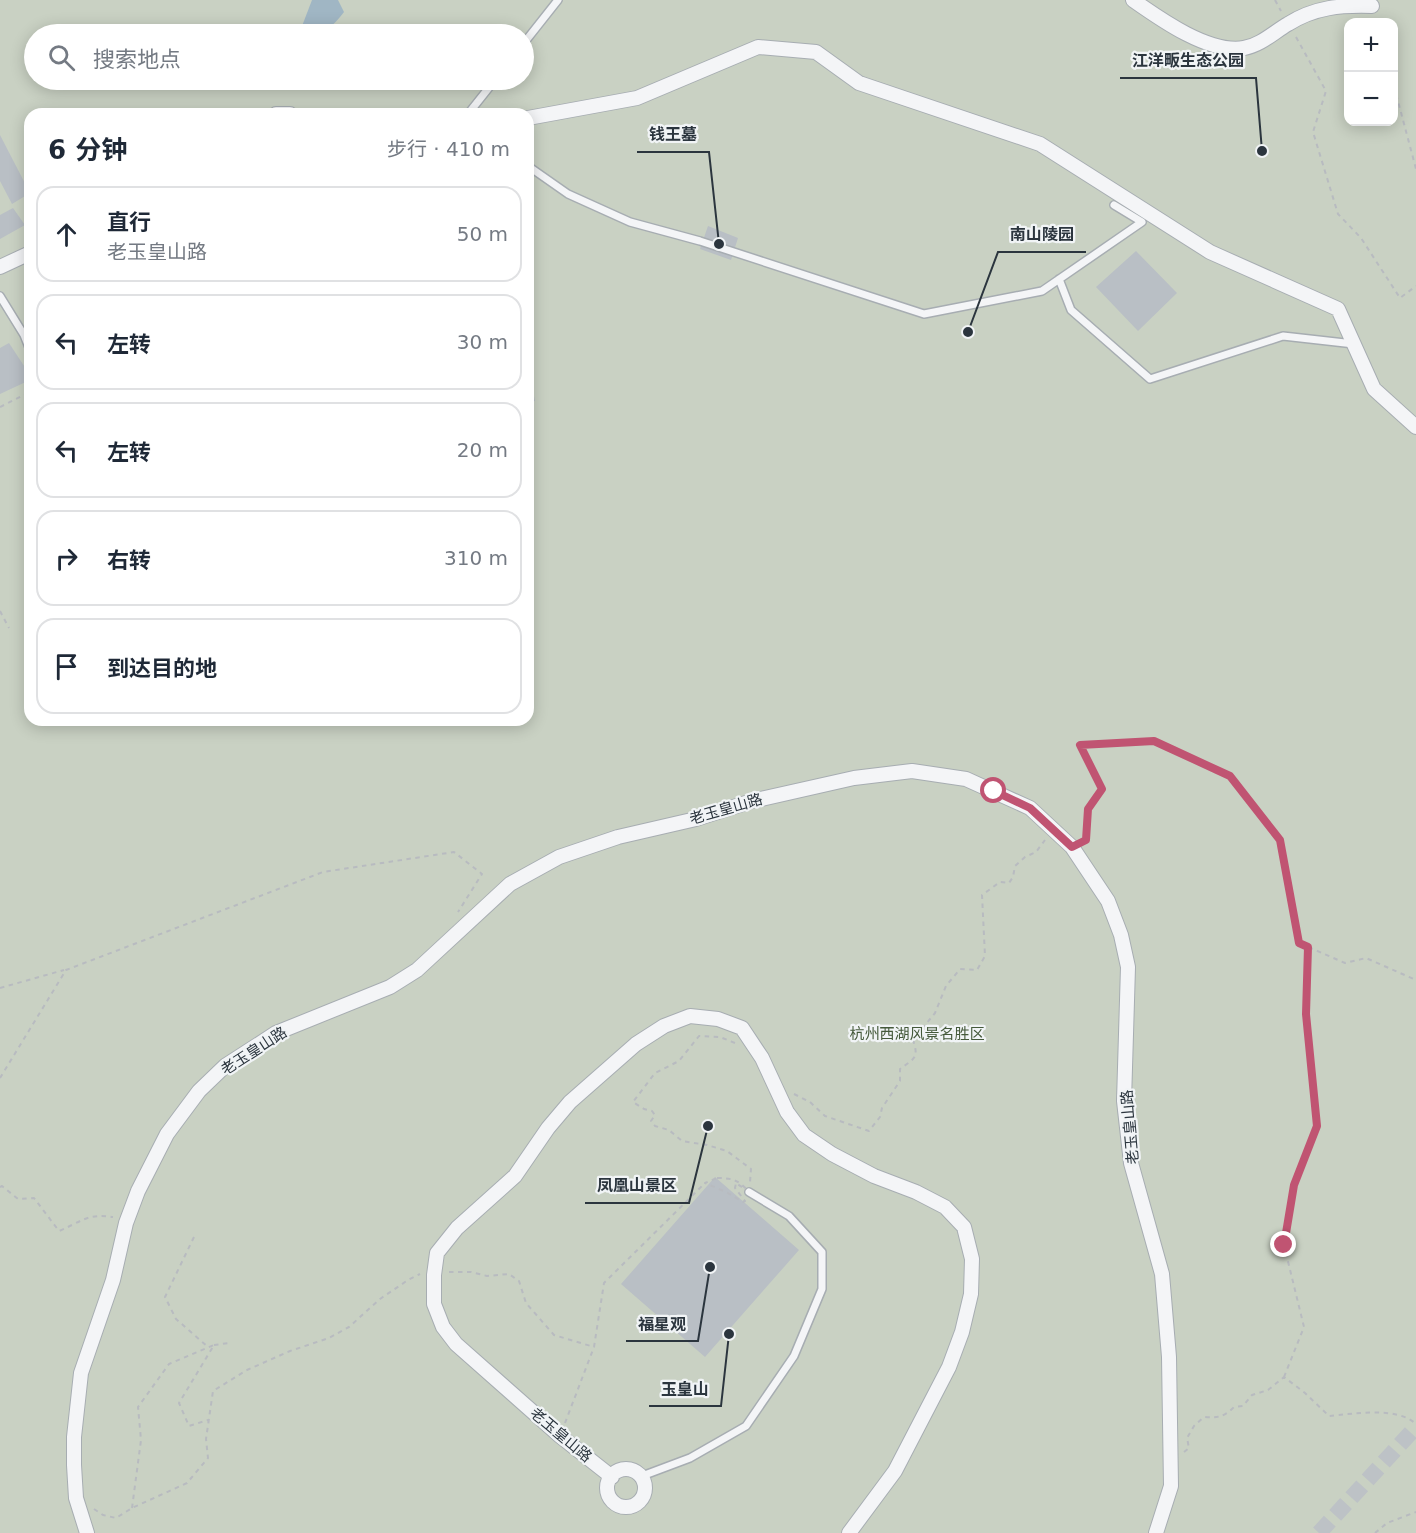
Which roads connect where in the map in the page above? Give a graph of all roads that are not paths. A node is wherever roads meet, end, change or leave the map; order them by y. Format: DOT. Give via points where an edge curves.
graph roads {
  1 [pos="558,0"];
  2 [pos="1133,0"];
  3 [pos="1372,6"];
  4 [pos="534,30"];
  5 [pos="487,90"];
  6 [pos="473,108"];
  7 [pos="534,117"];
  8 [pos="534,170"];
  9 [pos="1114,205"];
  10 [pos="24,256"];
  11 [pos="0,267"];
  12 [pos="1059,279"];
  13 [pos="0,296"];
  14 [pos="24,335"];
  15 [pos="1354,344"];
  16 [pos="1416,427"];
  17 [pos="749,1192"];
  18 [pos="642,1476"];
  19 [pos="612,1477"];
  20 [pos="87,1533"];
  21 [pos="849,1533"];
  22 [pos="1156,1533"];
  1 -- 4 [label="lane"];
  2 -- 3 [label="street" via="1180,31 1212,46 1244,48 1317,10 1342,5"];
  5 -- 6 [label="lane"];
  7 -- 15 [label="street" via="637,98 758,47 816,51 859,83 1040,144 1210,252 1338,309"];
  8 -- 12 [label="lane" via="568,194 630,222 924,314 1042,291"];
  9 -- 12 [label="lane" via="1142,222"];
  10 -- 11 [label="street"];
  12 -- 15 [label="lane" via="1071,310 1150,379 1283,336"];
  13 -- 14 [label="lane"];
  15 -- 16 [label="street" via="1374,389"];
  17 -- 18 [label="lane" via="789,1216 822,1252 822,1289 794,1356 746,1426 690,1458"];
  18 -- 19 [label="street" via="627,1469"];
  18 -- 19 [label="street" via="644,1494 630,1506 612,1500 608,1488"];
  19 -- 21 [label="street, 老玉皇山路" via="456,1344 443,1327 434,1304 437,1252 456,1228 515,1176 570,1102 616,1061 664,1026 690,1016 718,1019 742,1028 762,1058 787,1112 804,1135 842,1160 945,1208 964,1227 972,1259 971,1294 962,1332 896,1471"];
  20 -- 22 [label="street, 老玉皇山路" via="76,1498 74,1446 81,1373 138,1191 167,1134 199,1091 225,1066 276,1033 390,987 417,970 510,884 559,857 732,806 854,778 912,771 966,779 1030,808 1072,847 1108,901 1121,934 1128,967 1124,1101 1131,1163 1162,1274 1169,1357 1171,1486"];
}
